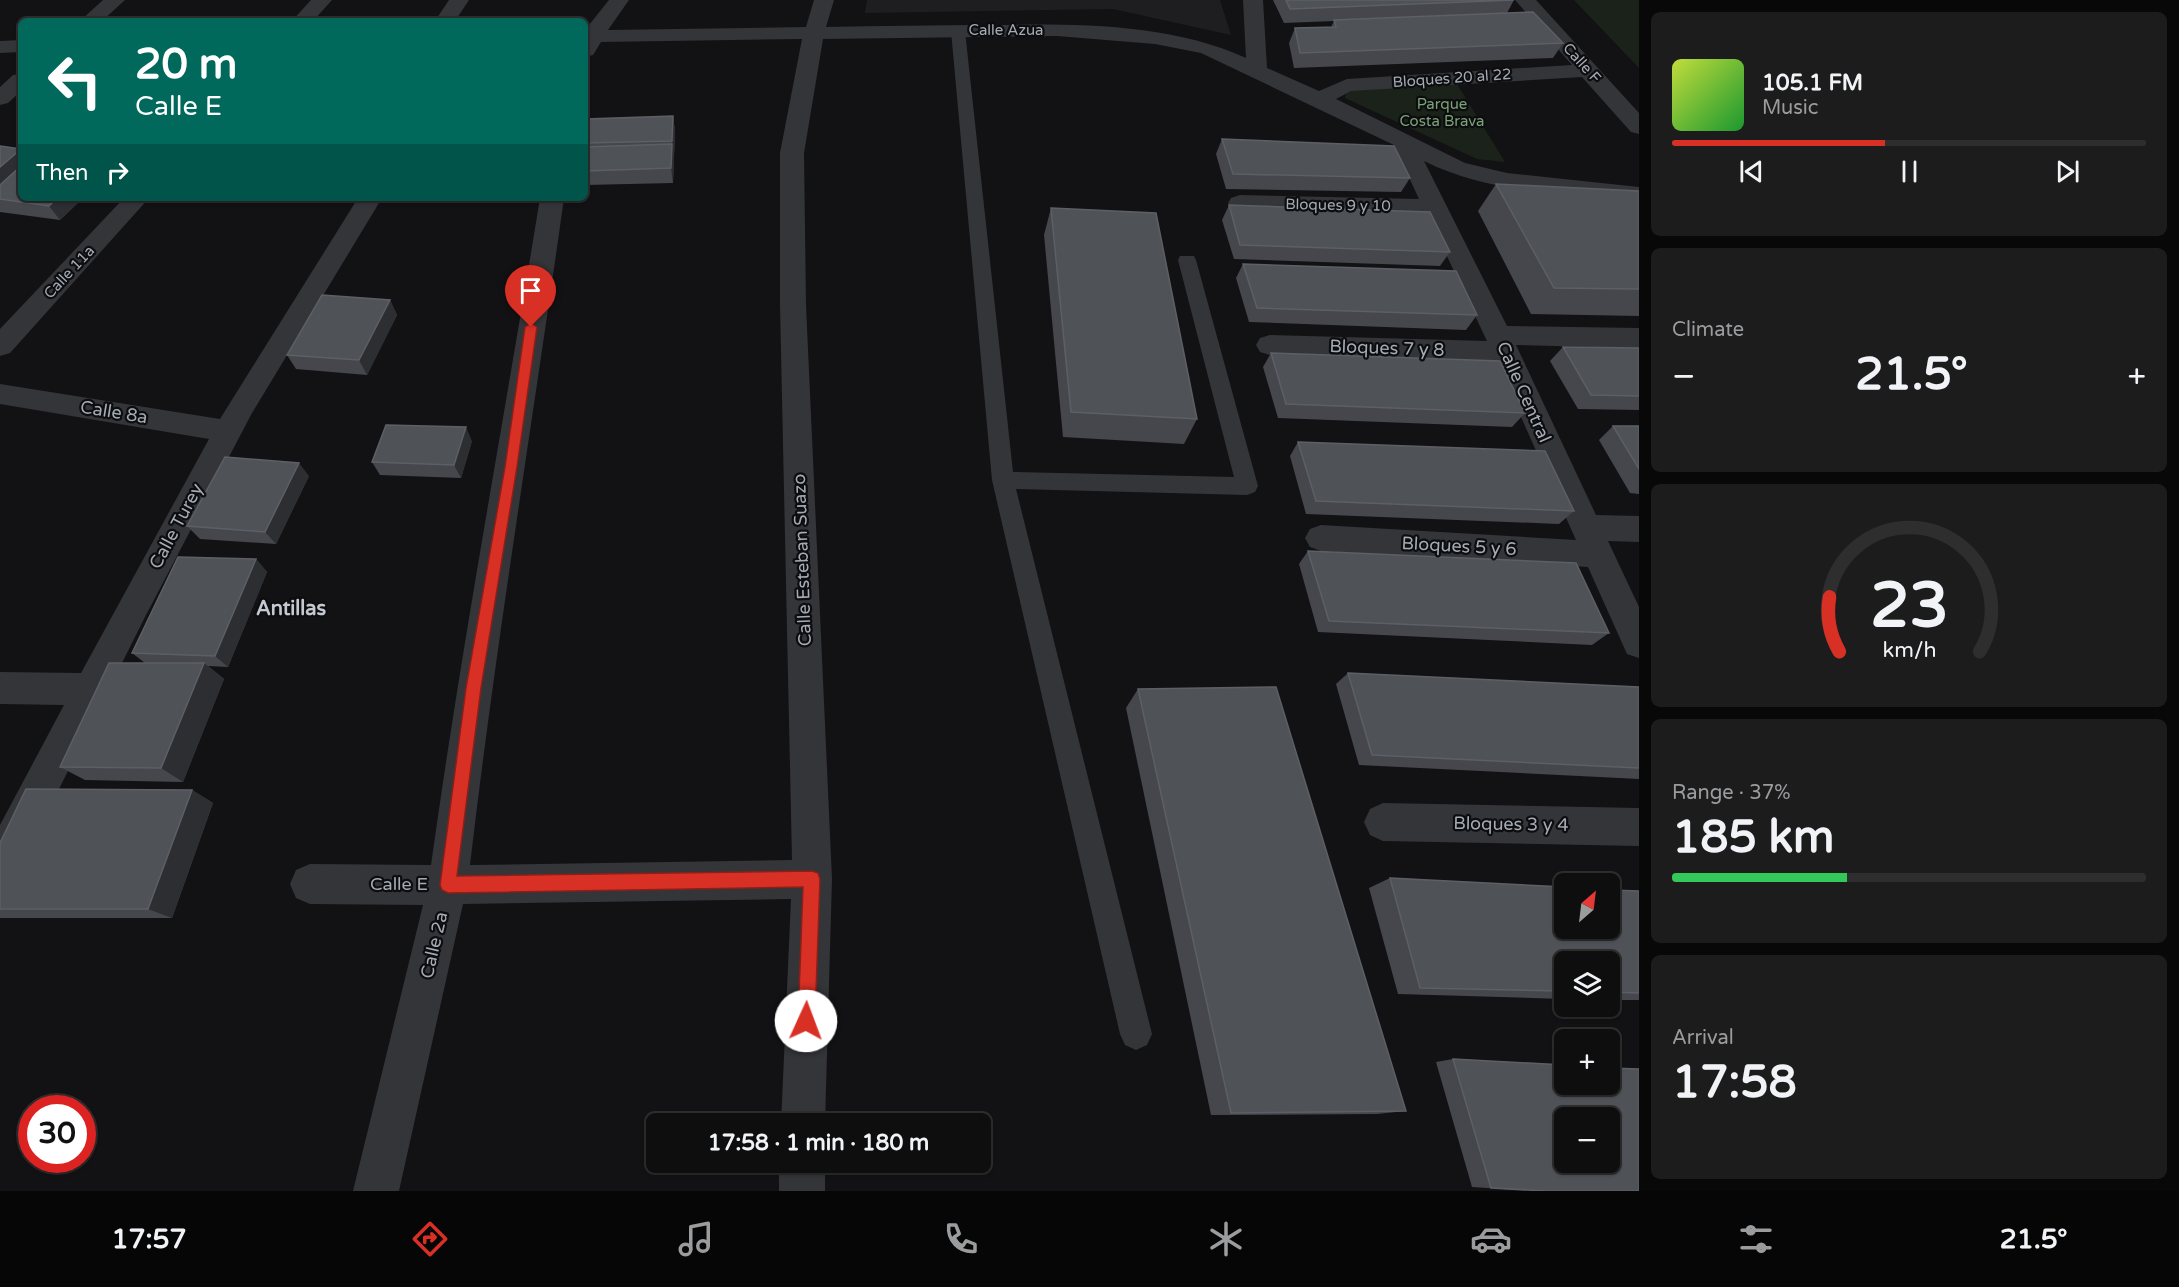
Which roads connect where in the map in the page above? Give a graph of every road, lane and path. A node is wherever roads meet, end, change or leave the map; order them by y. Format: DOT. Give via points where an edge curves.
graph roads {
  1 [pos="115,0"];
  2 [pos="322,0"];
  3 [pos="459,0"];
  4 [pos="619,0"];
  5 [pos="824,0"];
  6 [pos="1252,0"];
  7 [pos="1526,0"];
  8 [pos="94,18"];
  9 [pos="305,18"];
  10 [pos="447,18"];
  11 [pos="958,31"];
  12 [pos="814,32"];
  13 [pos="588,42"];
  14 [pos="18,46"];
  15 [pos="0,47"];
  16 [pos="1257,70"];
  17 [pos="1588,70"];
  18 [pos="18,83"];
  19 [pos="0,98"];
  20 [pos="1319,99"];
  21 [pos="1639,127"];
  22 [pos="1404,143"];
  23 [pos="1639,194"];
  24 [pos="134,201"];
  25 [pos="368,201"];
  26 [pos="552,201"];
  27 [pos="1240,203"];
  28 [pos="1437,207"];
  29 [pos="1186,260"];
  30 [pos="1639,338"];
  31 [pos="1501,343"];
  32 [pos="1270,345"];
  33 [pos="0,346"];
  34 [pos="0,394"];
  35 [pos="228,430"];
  36 [pos="1003,480"];
  37 [pos="1639,529"];
  38 [pos="1321,538"];
  39 [pos="1591,541"];
  40 [pos="1639,643"];
  41 [pos="0,688"];
  42 [pos="91,689"];
  43 [pos="1383,822"];
  44 [pos="1639,827"];
  45 [pos="0,866"];
  46 [pos="812,879"];
  47 [pos="310,884"];
  48 [pos="448,885"];
  49 [pos="1136,1034"];
  50 [pos="803,1113"];
  51 [pos="802,1173"];
  52 [pos="376,1191"];
  53 [pos="802,1191"];
  1 -- 8 [label="street"];
  2 -- 9 [label="street"];
  3 -- 10 [label="street"];
  4 -- 13 [label="street"];
  5 -- 12 [label="street, Calle Esteban Suazo"];
  6 -- 16 [label="street"];
  7 -- 17 [label="street, Calle F"];
  11 -- 12 [label="street, Calle Azua"];
  11 -- 16 [label="street, Calle Azua" via="1057,30 1155,38 1207,48"];
  11 -- 36 [label="lane"];
  12 -- 13 [label="street, Calle Azua"];
  12 -- 46 [label="street, Calle Esteban Suazo" via="792,153 793,305"];
  14 -- 15 [label="street"];
  16 -- 20 [label="street, Calle Azua"];
  17 -- 20 [label="street, Bloques 20 al 22" via="1347,85"];
  17 -- 21 [label="street, Calle F"];
  18 -- 19 [label="street"];
  20 -- 22 [label="street, Calle Azua"];
  22 -- 23 [label="street, Calle Azua" via="1458,168 1508,180"];
  22 -- 28 [label="street, Calle Central"];
  24 -- 33 [label="street, Calle 11a"];
  25 -- 35 [label="street, Calle Turey"];
  26 -- 48 [label="street, Calle 2a" via="473,688"];
  27 -- 28 [label="street, Bloques 9 y 10"];
  28 -- 31 [label="street, Calle Central"];
  29 -- 36 [label="lane" via="1247,486"];
  30 -- 31 [label="street, Bloques 7 y 8"];
  31 -- 32 [label="street, Bloques 7 y 8"];
  31 -- 39 [label="street, Calle Central"];
  34 -- 35 [label="street, Calle 8a"];
  35 -- 42 [label="street, Calle Turey"];
  36 -- 49 [label="lane"];
  37 -- 39 [label="street, Bloques 5 y 6"];
  38 -- 39 [label="street, Bloques 5 y 6"];
  39 -- 40 [label="street, Calle Central"];
  41 -- 42 [label="street"];
  42 -- 45 [label="street, Calle Turey"];
  43 -- 44 [label="street, Bloques 3 y 4"];
  46 -- 48 [label="street, Calle E"];
  46 -- 50 [label="street, Calle Esteban Suazo"];
  47 -- 48 [label="street, Calle E"];
  48 -- 52 [label="street, Calle 2a"];
  51 -- 53 [label="street"];
}
